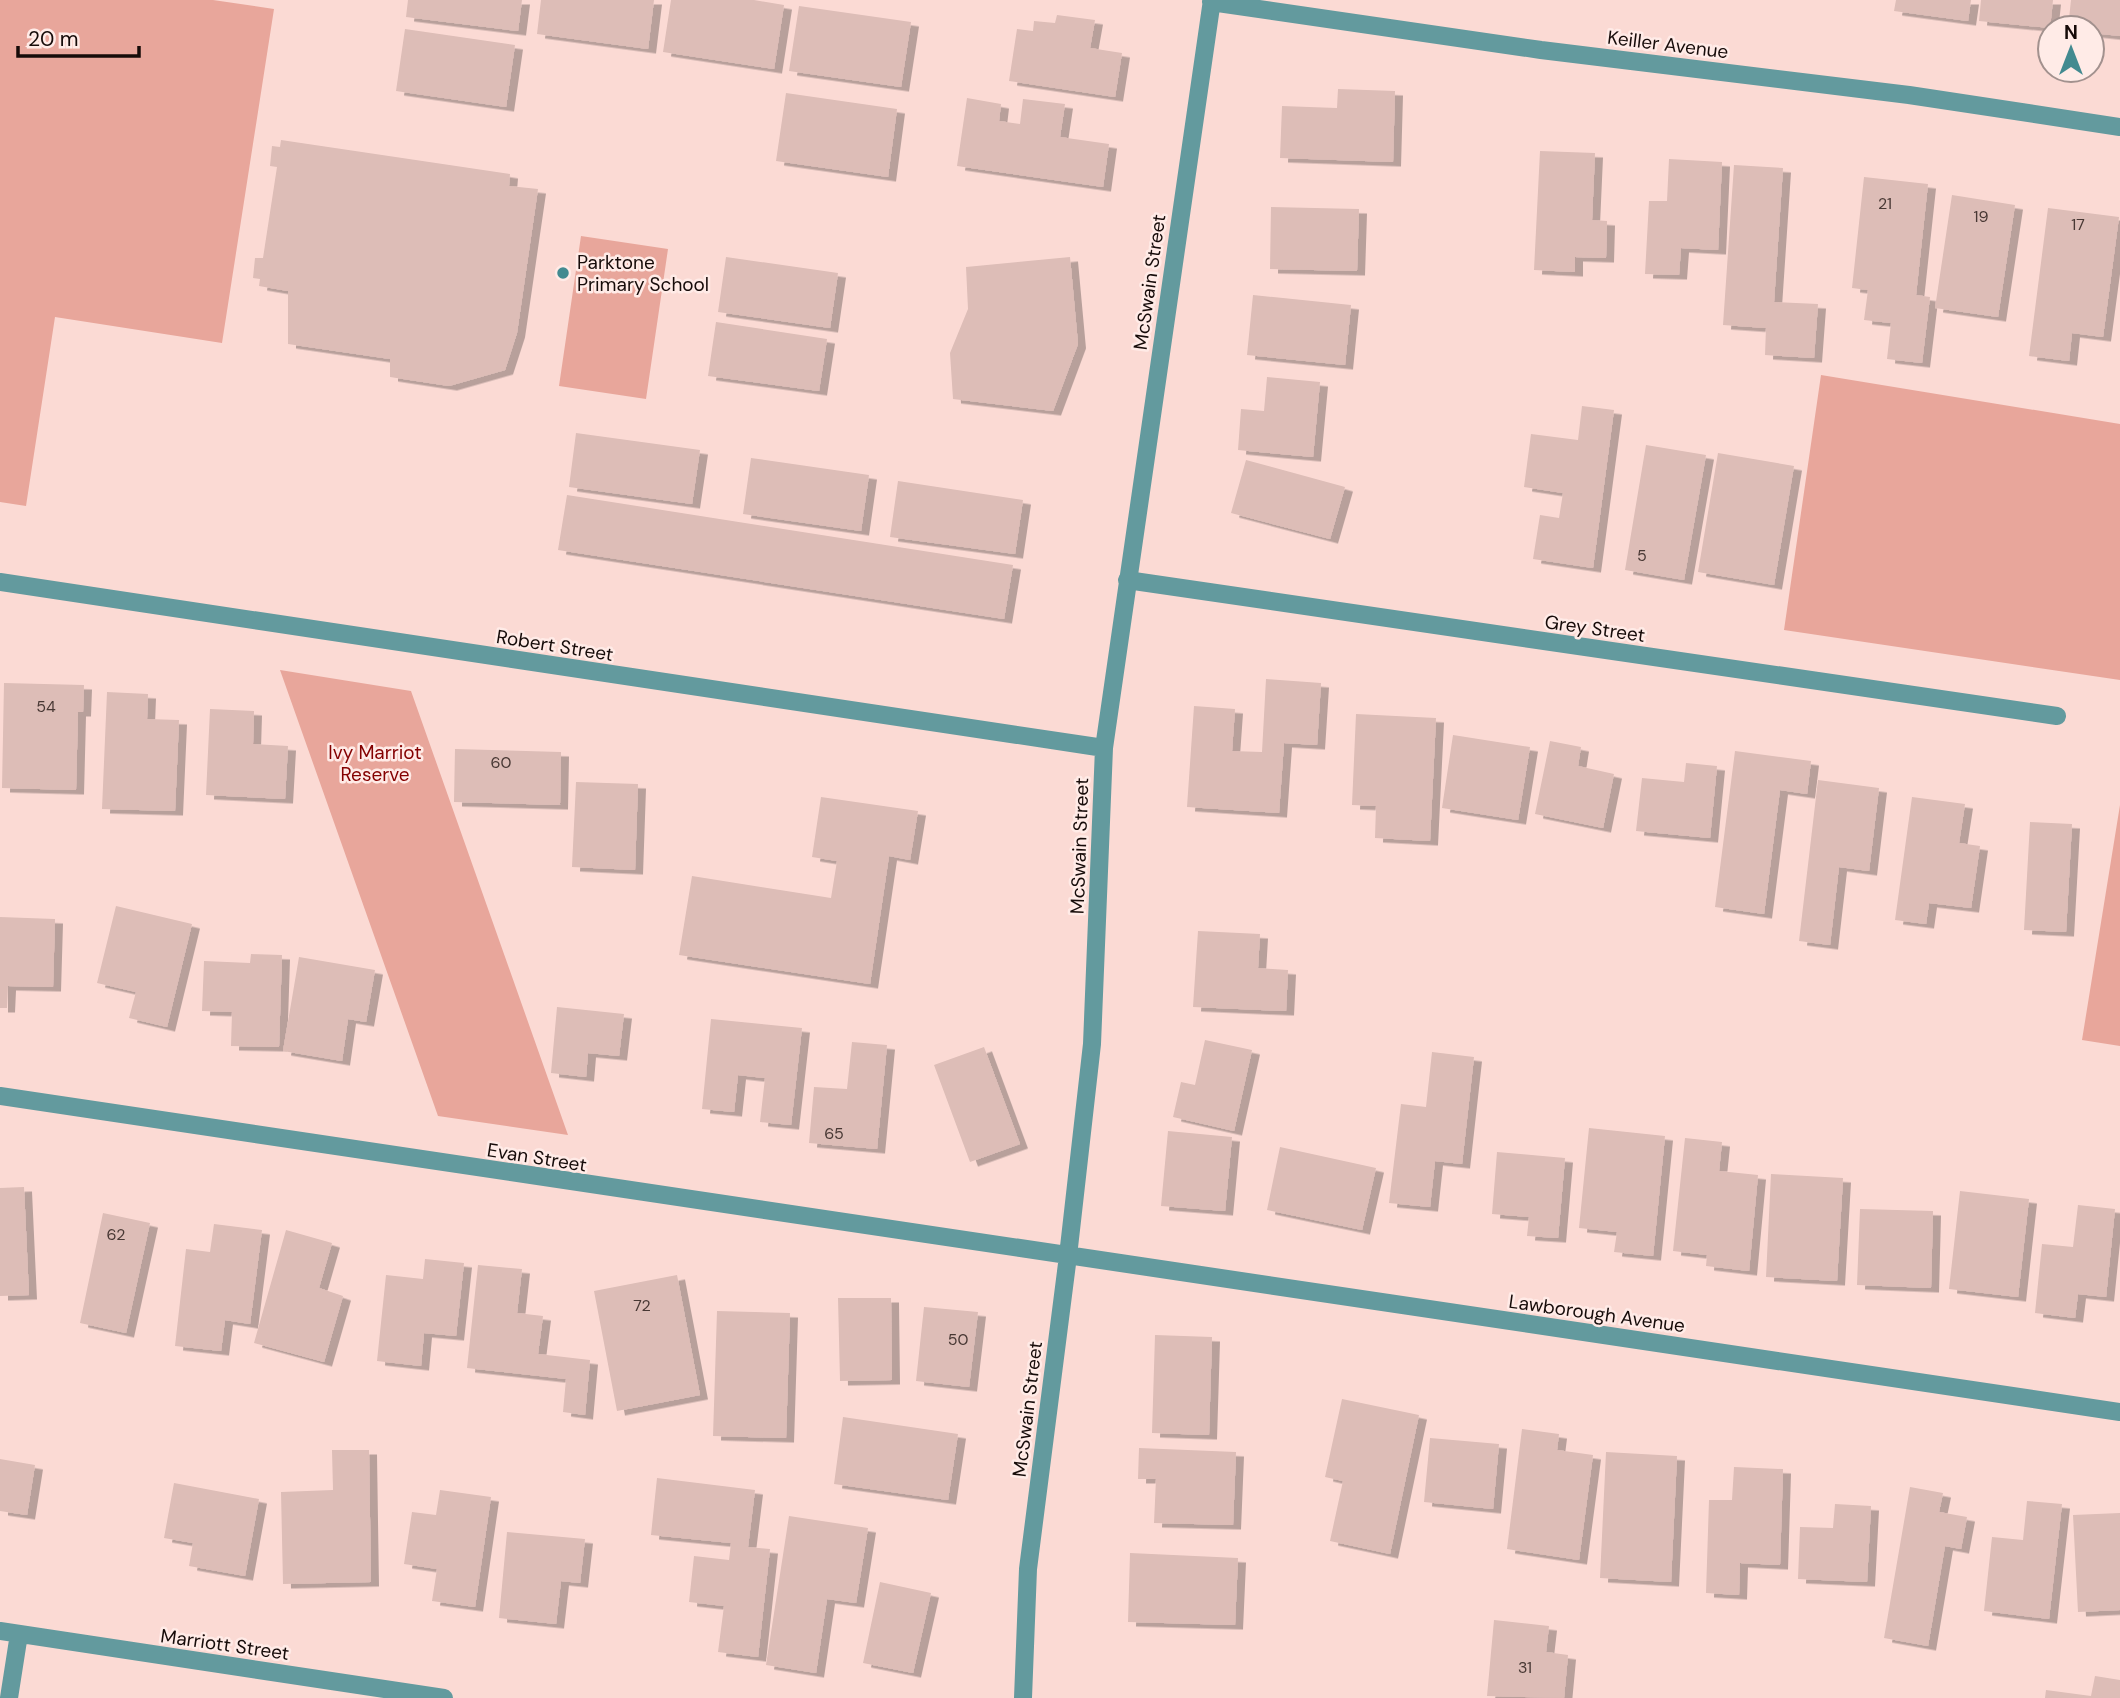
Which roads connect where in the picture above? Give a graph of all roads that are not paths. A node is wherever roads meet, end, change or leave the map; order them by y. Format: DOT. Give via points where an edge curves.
graph roads {
  1 [pos="1212,1"];
  2 [pos="2120,127"];
  3 [pos="1127,580"];
  4 [pos="0,582"];
  5 [pos="2057,716"];
  6 [pos="1104,748"];
  7 [pos="0,1096"];
  8 [pos="1068,1256"];
  9 [pos="2120,1412"];
  10 [pos="0,1631"];
  11 [pos="19,1634"];
  12 [pos="9,1698"];
  13 [pos="444,1698"];
  14 [pos="1023,1698"];
  1 -- 2 [label="street, Keiller Avenue"];
  1 -- 3 [label="street, McSwain Street"];
  3 -- 5 [label="street, Grey Street"];
  3 -- 6 [label="street, McSwain Street"];
  4 -- 6 [label="street, Robert Street"];
  6 -- 8 [label="street, McSwain Street" via="1092,1044"];
  7 -- 8 [label="street, Evan Street"];
  8 -- 9 [label="street, Lawborough Avenue"];
  8 -- 14 [label="street, McSwain Street" via="1028,1569"];
  10 -- 11 [label="street, Marriott Street"];
  11 -- 12 [label="street"];
  11 -- 13 [label="street, Marriott Street"];
}
